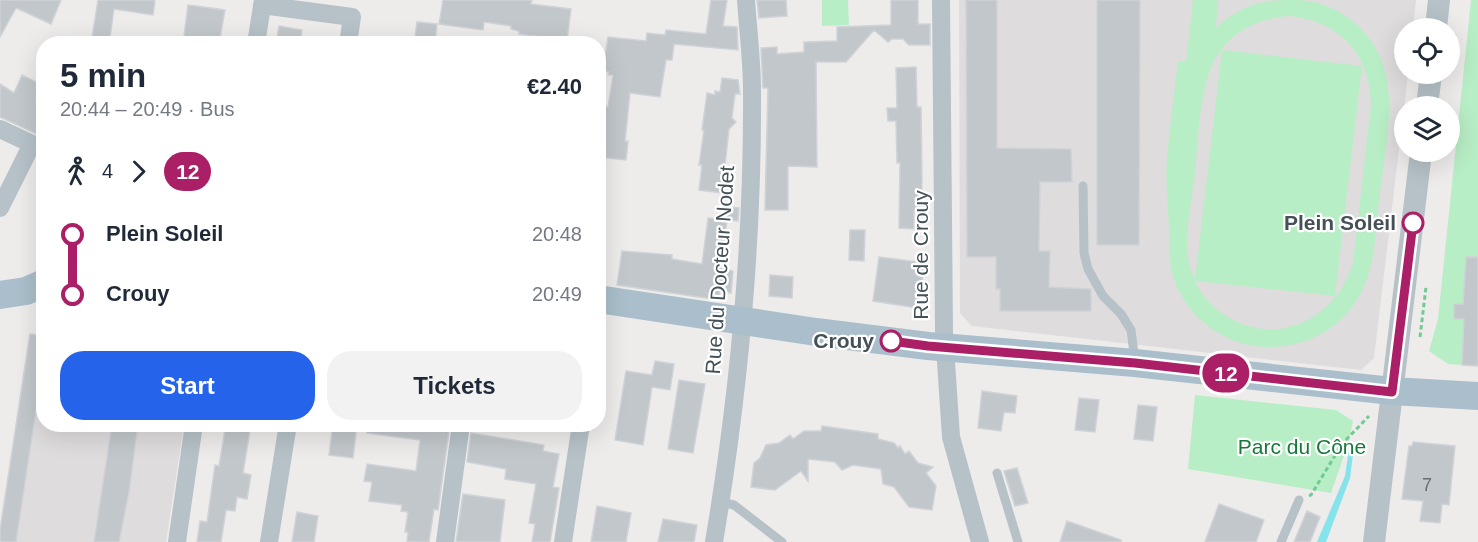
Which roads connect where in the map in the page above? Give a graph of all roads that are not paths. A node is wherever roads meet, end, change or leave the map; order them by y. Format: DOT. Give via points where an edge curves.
graph roads {
  1 [pos="746,0"];
  2 [pos="941,0"];
  3 [pos="1439,0"];
  4 [pos="262,2"];
  5 [pos="1444,18"];
  6 [pos="257,36"];
  7 [pos="349,36"];
  8 [pos="0,129"];
  9 [pos="1420,162"];
  10 [pos="1083,186"];
  11 [pos="0,208"];
  12 [pos="36,287"];
  13 [pos="0,295"];
  14 [pos="606,303"];
  15 [pos="743,320"];
  16 [pos="945,346"];
  17 [pos="1135,363"];
  18 [pos="1392,392"];
  19 [pos="1478,396"];
  20 [pos="193,432"];
  21 [pos="287,432"];
  22 [pos="460,432"];
  23 [pos="580,432"];
  24 [pos="997,472"];
  25 [pos="1299,500"];
  26 [pos="721,502"];
  27 [pos="177,542"];
  28 [pos="269,542"];
  29 [pos="445,542"];
  30 [pos="563,542"];
  31 [pos="714,542"];
  32 [pos="782,542"];
  33 [pos="980,542"];
  34 [pos="1018,542"];
  35 [pos="1281,542"];
  36 [pos="1374,542"];
  1 -- 15 [label="street, Rue du Docteur Nodet" via="752,90"];
  2 -- 16 [label="street, Rue de Crouy"];
  3 -- 5 [label="street"];
  4 -- 6 [label="street"];
  4 -- 7 [label="street" via="352,17"];
  8 -- 11 [label="street" via="32,144"];
  9 -- 18 [label="street"];
  10 -- 17 [label="lane" via="1086,261 1103,296 1131,330"];
  12 -- 13 [label="main road"];
  14 -- 15 [label="main road"];
  15 -- 16 [label="main road"];
  15 -- 26 [label="street, Rue du Docteur Nodet"];
  16 -- 17 [label="main road"];
  16 -- 33 [label="street, Rue de Crouy" via="951,437"];
  17 -- 18 [label="main road"];
  18 -- 19 [label="main road"];
  18 -- 36 [label="street"];
  20 -- 27 [label="street"];
  21 -- 28 [label="street"];
  22 -- 29 [label="street"];
  23 -- 30 [label="street"];
  24 -- 34 [label="lane"];
  25 -- 35 [label="lane"];
  26 -- 31 [label="street, Rue du Docteur Nodet"];
  26 -- 32 [label="lane" via="734,505"];
}
